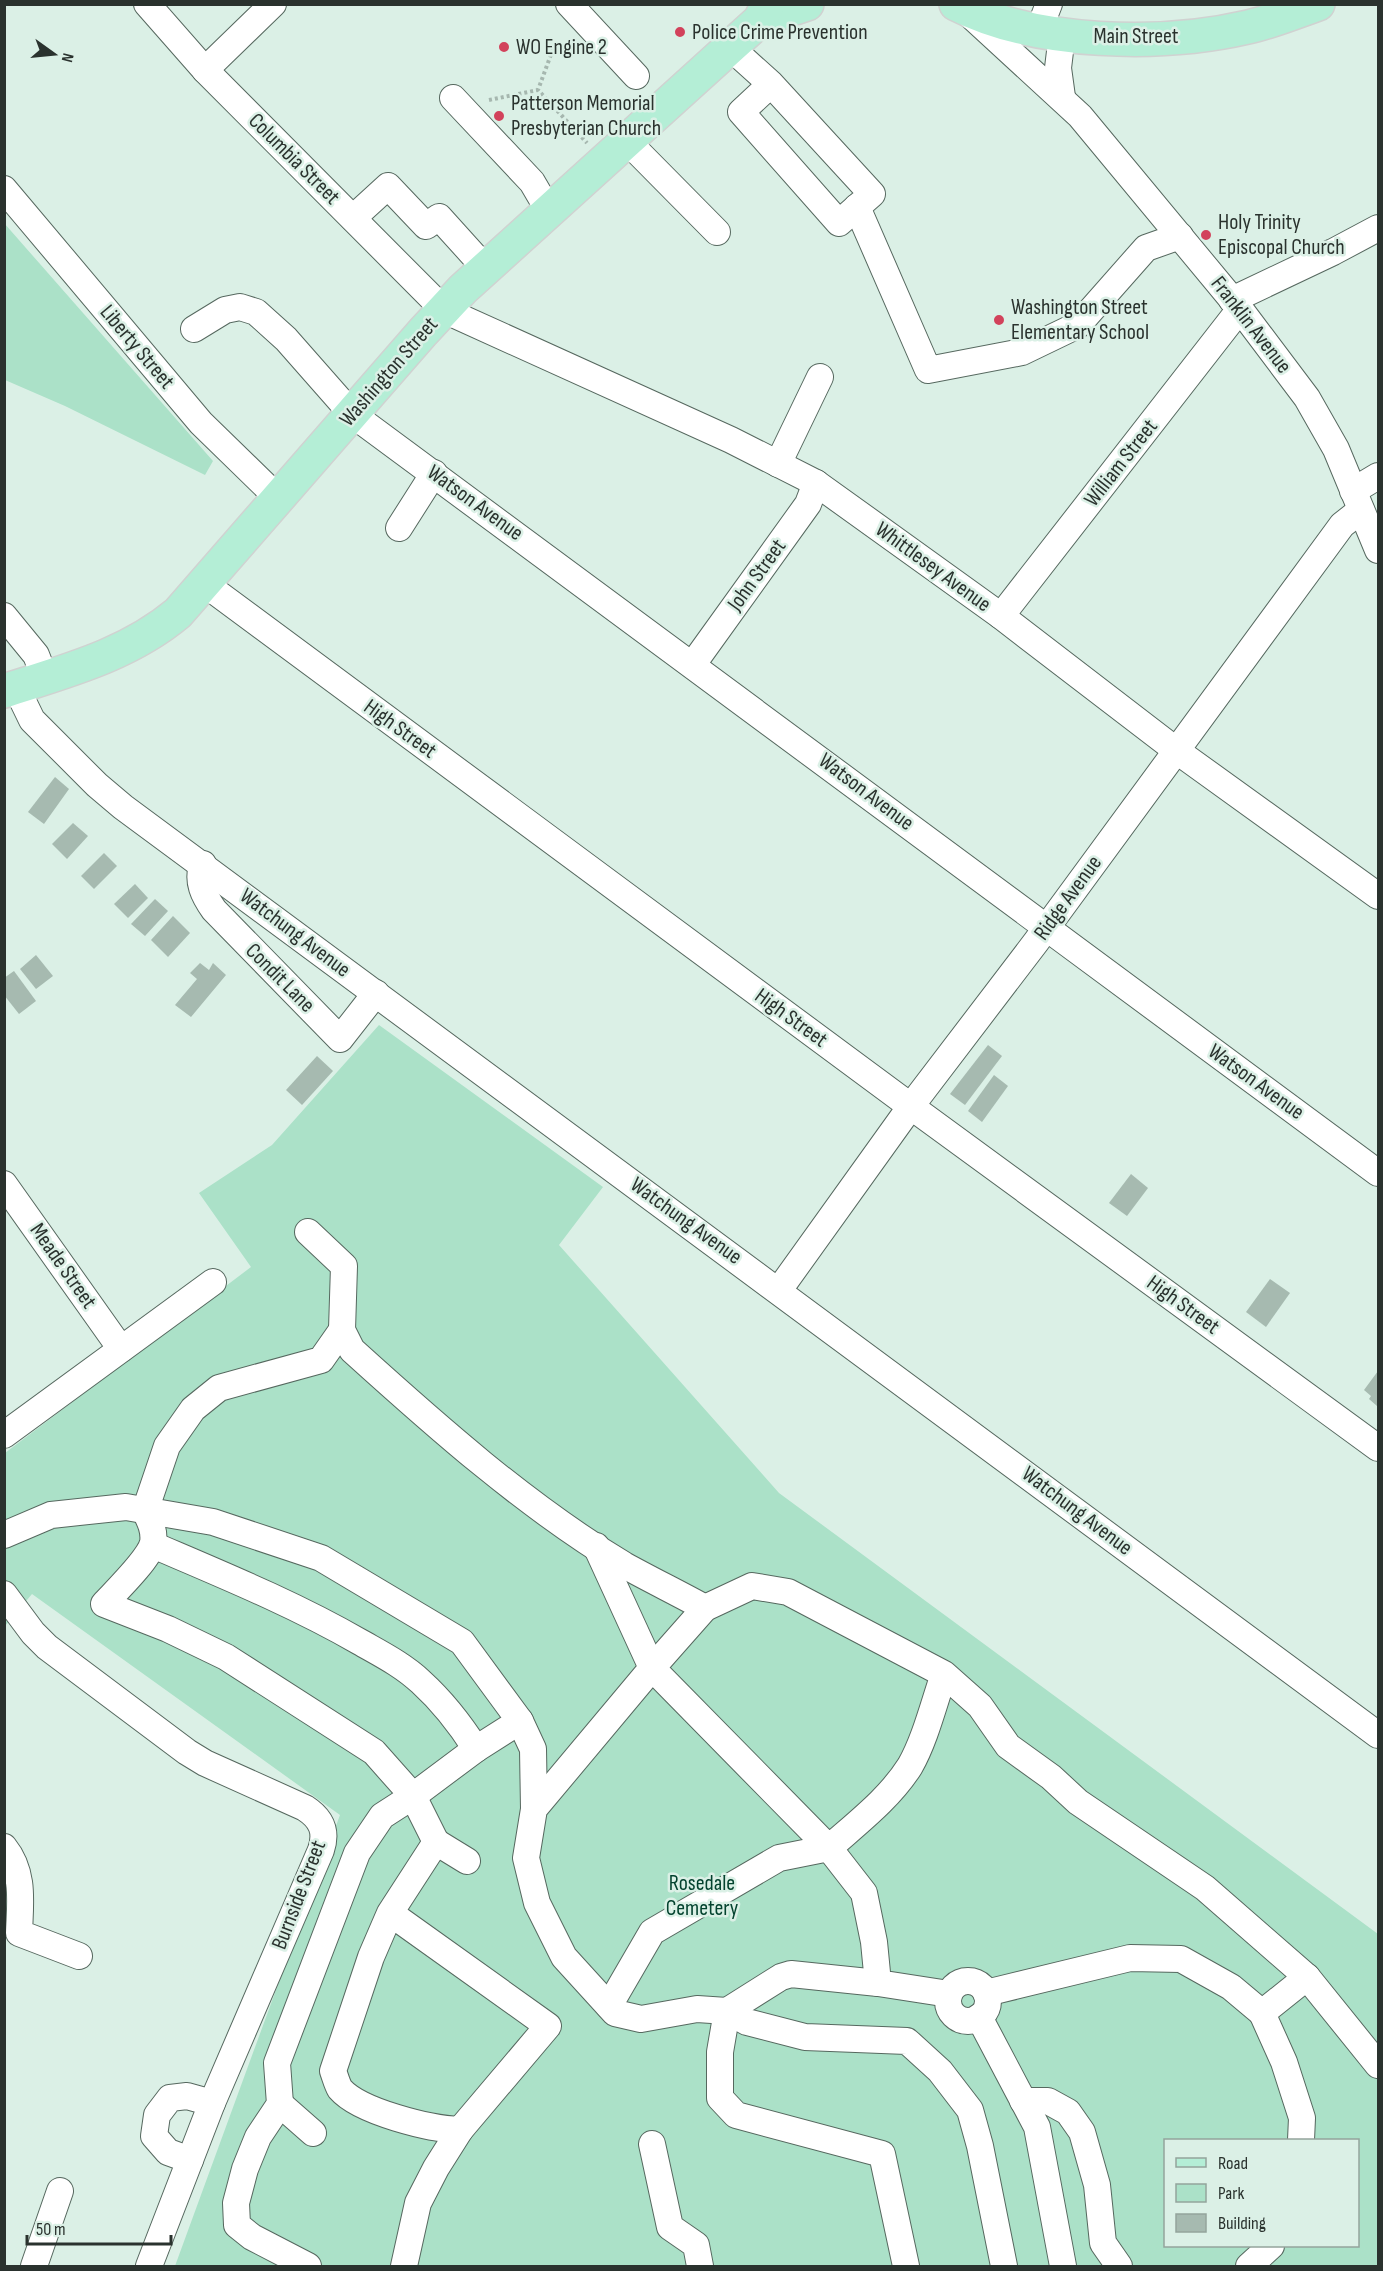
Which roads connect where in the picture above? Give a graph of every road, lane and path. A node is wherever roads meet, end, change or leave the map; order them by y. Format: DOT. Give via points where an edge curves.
graph roads {
  1 [pos="147,4"];
  2 [pos="273,4"];
  3 [pos="569,4"];
  4 [pos="807,4"];
  5 [pos="1317,4"];
  6 [pos="958,6"];
  7 [pos="764,12"];
  8 [pos="1050,24"];
  9 [pos="730,47"];
  10 [pos="553,49"];
  11 [pos="206,70"];
  12 [pos="636,76"];
  13 [pos="771,84"];
  14 [pos="538,90"];
  15 [pos="1062,97"];
  16 [pos="453,98"];
  17 [pos="489,100"];
  18 [pos="627,141"];
  19 [pos="590,145"];
  20 [pos="4,189"];
  21 [pos="857,207"];
  22 [pos="549,211"];
  23 [pos="353,218"];
  24 [pos="1378,228"];
  25 [pos="717,232"];
  26 [pos="1180,236"];
  27 [pos="486,269"];
  28 [pos="1236,304"];
  29 [pos="444,310"];
  30 [pos="194,329"];
  31 [pos="820,377"];
  32 [pos="352,414"];
  33 [pos="778,464"];
  34 [pos="434,473"];
  35 [pos="1378,476"];
  36 [pos="816,483"];
  37 [pos="278,498"];
  38 [pos="1357,501"];
  39 [pos="399,528"];
  40 [pos="1378,550"];
  41 [pos="205,584"];
  42 [pos="4,616"];
  43 [pos="1002,616"];
  44 [pos="693,664"];
  45 [pos="22,685"];
  46 [pos="1177,751"];
  47 [pos="203,864"];
  48 [pos="1378,896"];
  49 [pos="1047,927"];
  50 [pos="376,993"];
  51 [pos="911,1106"];
  52 [pos="1378,1173"];
  53 [pos="4,1184"];
  54 [pos="308,1232"];
  55 [pos="213,1282"];
  56 [pos="779,1290"];
  57 [pos="342,1330"];
  58 [pos="122,1349"];
  59 [pos="4,1435"];
  60 [pos="1378,1448"];
  61 [pos="145,1511"];
  62 [pos="4,1535"];
  63 [pos="153,1545"];
  64 [pos="596,1546"];
  65 [pos="4,1594"];
  66 [pos="705,1608"];
  67 [pos="652,1668"];
  68 [pos="944,1674"];
  69 [pos="520,1721"];
  70 [pos="1378,1735"];
  71 [pos="476,1749"];
  72 [pos="413,1796"];
  73 [pos="534,1809"];
  74 [pos="436,1842"];
  75 [pos="4,1847"];
  76 [pos="829,1848"];
  77 [pos="467,1861"];
  78 [pos="390,1913"];
  79 [pos="80,1956"];
  80 [pos="1307,1977"];
  81 [pos="878,1983"];
  82 [pos="983,2005"];
  83 [pos="609,2006"];
  84 [pos="727,2011"];
  85 [pos="1262,2013"];
  86 [pos="1378,2065"];
  87 [pos="1023,2101"];
  88 [pos="212,2103"];
  89 [pos="280,2104"];
  90 [pos="460,2130"];
  91 [pos="313,2133"];
  92 [pos="1301,2139"];
  93 [pos="652,2144"];
  94 [pos="189,2160"];
  95 [pos="60,2192"];
  96 [pos="1270,2247"];
  97 [pos="1103,2255"];
  98 [pos="34,2266"];
  99 [pos="149,2266"];
  100 [pos="308,2266"];
  101 [pos="404,2266"];
  102 [pos="700,2266"];
  103 [pos="906,2266"];
  104 [pos="1004,2266"];
  105 [pos="1063,2266"];
  106 [pos="1119,2266"];
  107 [pos="1249,2266"];
  1 -- 11 [label="street, Columbia Street"];
  2 -- 11 [label="street"];
  3 -- 12 [label="street"];
  4 -- 7 [label="main road, Washington Street"];
  5 -- 8 [label="main road, Main Street" via="1249,27 1177,38 1134,39"];
  6 -- 8 [label="main road, Main Street" via="1005,24"];
  6 -- 15 [label="street, Franklin Avenue"];
  7 -- 9 [label="main road, Washington Street"];
  8 -- 15 [label="street"];
  9 -- 13 [label="street"];
  9 -- 18 [label="main road, Washington Street"];
  10 -- 14 [label="path"];
  11 -- 23 [label="street, Columbia Street"];
  13 -- 21 [label="street" via="872,194"];
  13 -- 21 [label="street" via="741,111 839,223"];
  14 -- 17 [label="path"];
  14 -- 19 [label="path"];
  15 -- 26 [label="street, Franklin Avenue"];
  16 -- 22 [label="street" via="532,182"];
  18 -- 22 [label="main road, Washington Street"];
  18 -- 25 [label="street"];
  20 -- 37 [label="street, Liberty Street" via="201,423"];
  21 -- 26 [label="street" via="928,370 1022,352 1078,325 1146,248"];
  22 -- 27 [label="main road, Washington Street"];
  23 -- 27 [label="street" via="388,186 426,226 439,217"];
  23 -- 29 [label="street, Columbia Street"];
  24 -- 28 [label="street, William Street"];
  26 -- 28 [label="street, Franklin Avenue"];
  27 -- 29 [label="main road, Washington Street"];
  28 -- 38 [label="street, Franklin Avenue" via="1307,398 1336,449"];
  28 -- 43 [label="street, William Street"];
  29 -- 32 [label="main road, Washington Street"];
  29 -- 33 [label="street, Whittlesey Avenue"];
  30 -- 32 [label="street, Watson Avenue" via="225,310 240,307 256,312 286,339"];
  31 -- 33 [label="street"];
  32 -- 34 [label="street, Watson Avenue"];
  32 -- 37 [label="main road, Washington Street"];
  33 -- 36 [label="street, Whittlesey Avenue"];
  34 -- 39 [label="street"];
  34 -- 44 [label="street, Watson Avenue"];
  35 -- 38 [label="street, Ridge Avenue"];
  36 -- 43 [label="street, Whittlesey Avenue"];
  36 -- 44 [label="street, John Street" via="808,504"];
  37 -- 41 [label="main road, Washington Street"];
  38 -- 40 [label="street, Franklin Avenue"];
  38 -- 46 [label="street, Ridge Avenue"];
  41 -- 45 [label="main road, Washington Street" via="178,613 145,638 108,656"];
  41 -- 51 [label="street, High Street"];
  42 -- 45 [label="street, Watchung Avenue" via="36,655"];
  43 -- 46 [label="street, Whittlesey Avenue"];
  44 -- 49 [label="street, Watson Avenue"];
  45 -- 47 [label="street, Watchung Avenue" via="32,720 97,785"];
  46 -- 48 [label="street, Whittlesey Avenue"];
  46 -- 49 [label="street, Ridge Avenue"];
  47 -- 50 [label="street, Watchung Avenue"];
  47 -- 50 [label="street, Condit Lane" via="202,888 214,910 340,1040"];
  49 -- 51 [label="street, Ridge Avenue"];
  49 -- 52 [label="street, Watson Avenue"];
  50 -- 56 [label="street, Watchung Avenue"];
  51 -- 56 [label="street, Ridge Avenue"];
  51 -- 60 [label="street, High Street"];
  53 -- 58 [label="street, Meade Street"];
  54 -- 57 [label="street" via="344,1266"];
  55 -- 58 [label="street"];
  56 -- 70 [label="street, Watchung Avenue"];
  57 -- 61 [label="street" via="321,1360 219,1388 193,1409 167,1446"];
  57 -- 64 [label="street" via="352,1350 469,1450 547,1513"];
  58 -- 59 [label="street"];
  61 -- 62 [label="street" via="126,1508 51,1515"];
  61 -- 63 [label="street" via="153,1529"];
  61 -- 69 [label="street" via="213,1522 321,1558 462,1642"];
  63 -- 71 [label="street" via="328,1624 404,1668 456,1718"];
  63 -- 72 [label="street" via="104,1604 226,1657 374,1752"];
  64 -- 66 [label="street"];
  64 -- 67 [label="street"];
  65 -- 88 [label="street, Burnside Street" via="47,1647 187,1752 305,1808 324,1829 321,1850"];
  66 -- 67 [label="street"];
  66 -- 68 [label="street" via="752,1586 788,1592"];
  67 -- 73 [label="street"];
  67 -- 76 [label="street"];
  68 -- 76 [label="street" via="910,1765 885,1797"];
  68 -- 80 [label="street" via="980,1706 1008,1746 1078,1802 1205,1888"];
  69 -- 71 [label="street"];
  69 -- 73 [label="street" via="533,1749"];
  71 -- 72 [label="street"];
  72 -- 74 [label="street"];
  72 -- 89 [label="street" via="382,1816 357,1853 278,2063"];
  73 -- 83 [label="street" via="526,1858 537,1903 564,1957"];
  74 -- 77 [label="street"];
  74 -- 78 [label="street"];
  75 -- 79 [label="street" via="19,1876 19,1933"];
  76 -- 81 [label="street" via="864,1893"];
  76 -- 83 [label="street" via="779,1858 652,1932"];
  78 -- 90 [label="street" via="333,2071 340,2088 390,2117 441,2130"];
  78 -- 90 [label="street" via="549,2026"];
  80 -- 85 [label="street"];
  80 -- 86 [label="street"];
  81 -- 82 [label="street" via="949,1994 958,1983 971,1981 978,1983"];
  81 -- 84 [label="street" via="791,1974"];
  82 -- 85 [label="street" via="1130,1958 1180,1959 1231,1987"];
  82 -- 87 [label="street"];
  83 -- 84 [label="street" via="615,2013 641,2019 697,2009"];
  84 -- 103 [label="street" via="720,2052 720,2098 736,2115 882,2154"];
  84 -- 104 [label="street" via="747,2022 806,2037 906,2041 940,2071 970,2110"];
  85 -- 92 [label="street" via="1284,2062 1302,2118"];
  87 -- 97 [label="street" via="1048,2101 1068,2112 1082,2132 1097,2185"];
  87 -- 105 [label="street" via="1037,2127"];
  88 -- 94 [label="street, Burnside Street"];
  88 -- 94 [label="street" via="187,2096 170,2098 157,2115 153,2136 168,2152"];
  89 -- 91 [label="street"];
  89 -- 100 [label="street" via="258,2137 245,2169 236,2203 237,2225"];
  90 -- 101 [label="street" via="418,2203"];
  93 -- 102 [label="street" via="670,2227 696,2245"];
  94 -- 99 [label="street, Burnside Street"];
  95 -- 98 [label="street"];
  96 -- 107 [label="street"];
  97 -- 106 [label="street"];
}
